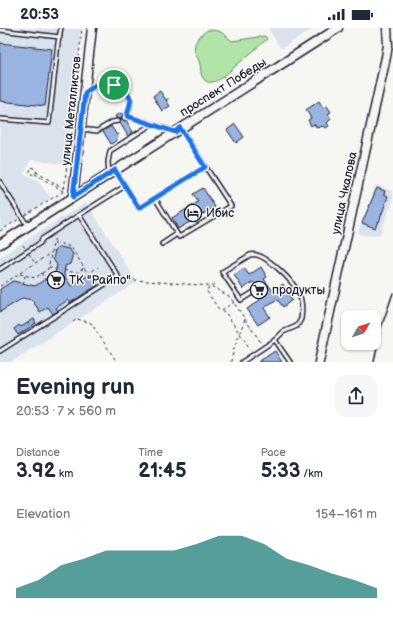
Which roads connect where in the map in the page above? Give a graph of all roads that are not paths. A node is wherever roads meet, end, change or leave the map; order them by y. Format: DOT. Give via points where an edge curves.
graph roads {
  1 [pos="61,28"];
  2 [pos="92,28"];
  3 [pos="338,28"];
  4 [pos="387,28"];
  5 [pos="0,30"];
  6 [pos="60,36"];
  7 [pos="85,93"];
  8 [pos="0,119"];
  9 [pos="118,122"];
  10 [pos="152,124"];
  11 [pos="81,129"];
  12 [pos="178,130"];
  13 [pos="205,167"];
  14 [pos="112,172"];
  15 [pos="0,182"];
  16 [pos="124,186"];
  17 [pos="73,197"];
  18 [pos="155,198"];
  19 [pos="79,215"];
  20 [pos="27,226"];
  21 [pos="177,234"];
  22 [pos="0,244"];
  23 [pos="162,244"];
  24 [pos="0,269"];
  25 [pos="257,290"];
  26 [pos="275,340"];
  27 [pos="0,351"];
  28 [pos="242,362"];
  29 [pos="290,362"];
  30 [pos="319,362"];
  1 -- 6 [label="lane"];
  2 -- 7 [label="street, улица Металлистов"];
  3 -- 12 [label="street, проспект Победы"];
  4 -- 30 [label="street, улица Чкалова" via="386,57"];
  5 -- 6 [label="lane"];
  6 -- 8 [label="lane" via="50,123"];
  7 -- 10 [label="lane" via="102,84 118,86 130,96 131,104 126,117"];
  7 -- 11 [label="street, улица Металлистов"];
  9 -- 11 [label="lane" via="112,122 97,131"];
  10 -- 12 [label="lane"];
  10 -- 14 [label="lane" via="110,151 108,162"];
  11 -- 17 [label="street, улица Металлистов"];
  12 -- 13 [label="lane"];
  12 -- 14 [label="street, проспект Победы"];
  13 -- 18 [label="lane"];
  13 -- 21 [label="lane" via="230,206 179,238"];
  14 -- 16 [label="lane"];
  14 -- 17 [label="street, проспект Победы"];
  15 -- 20 [label="lane"];
  16 -- 18 [label="lane" via="139,208"];
  16 -- 19 [label="lane"];
  17 -- 20 [label="street, проспект Победы"];
  18 -- 21 [label="lane"];
  19 -- 24 [label="lane"];
  19 -- 27 [label="lane" via="118,276"];
  20 -- 22 [label="street, проспект Победы"];
  21 -- 23 [label="lane"];
  25 -- 26 [label="lane" via="241,300 222,272 250,255 257,254 290,280 299,295 302,319 299,324 286,330"];
  26 -- 28 [label="lane"];
  26 -- 29 [label="lane"];
}
